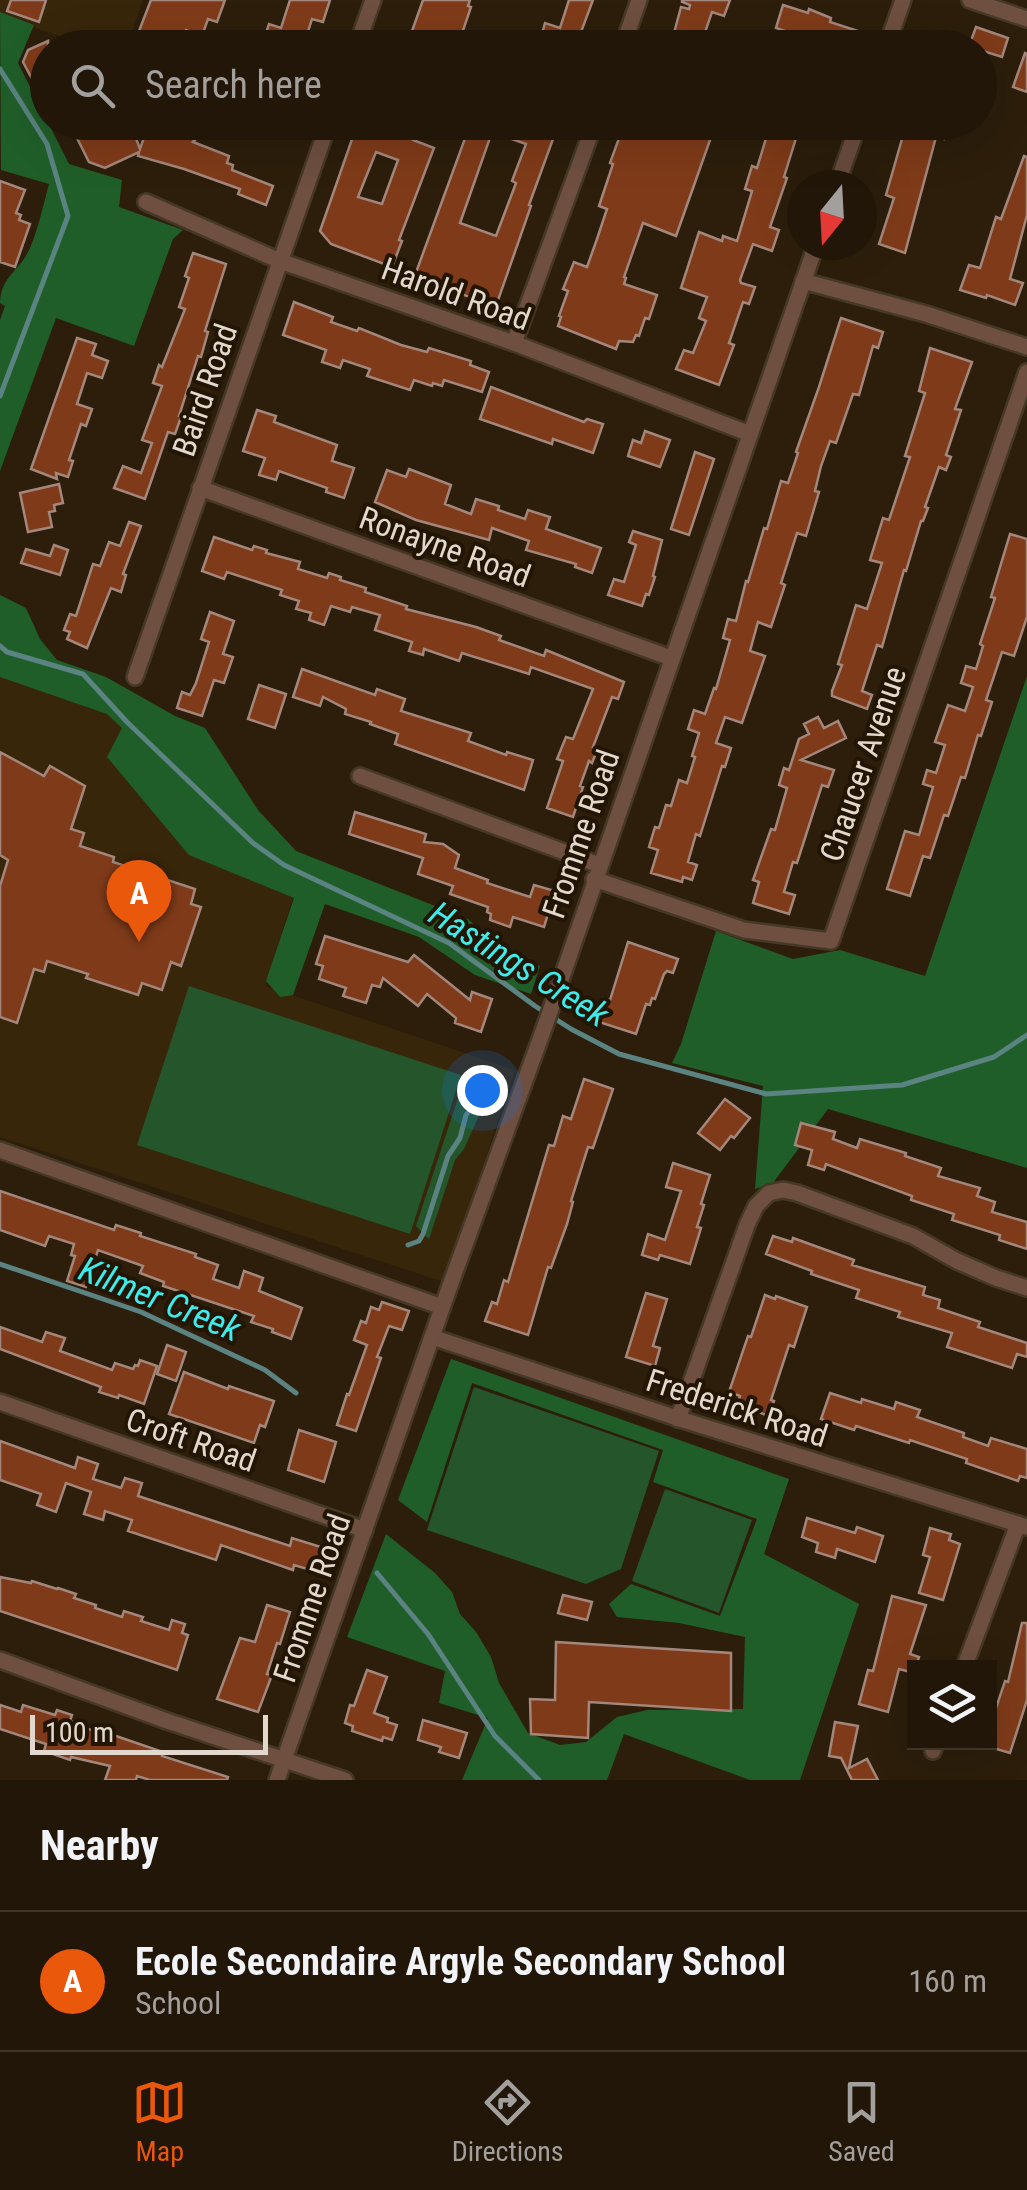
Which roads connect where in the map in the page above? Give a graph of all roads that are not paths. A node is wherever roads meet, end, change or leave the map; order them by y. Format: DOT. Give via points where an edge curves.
graph roads {
  1 [pos="373,0"];
  2 [pos="639,0"];
  3 [pos="902,0"];
  4 [pos="970,0"];
  5 [pos="1027,19"];
  6 [pos="362,30"];
  7 [pos="628,30"];
  8 [pos="892,30"];
  9 [pos="323,140"];
  10 [pos="588,140"];
  11 [pos="853,140"];
  12 [pos="842,170"];
  13 [pos="146,202"];
  14 [pos="811,260"];
  15 [pos="280,261"];
  16 [pos="803,281"];
  17 [pos="514,344"];
  18 [pos="1027,347"];
  19 [pos="1027,372"];
  20 [pos="750,434"];
  21 [pos="200,488"];
  22 [pos="671,658"];
  23 [pos="135,677"];
  24 [pos="360,776"];
  25 [pos="597,872"];
  26 [pos="0,1150"];
  27 [pos="1027,1288"];
  28 [pos="442,1308"];
  29 [pos="432,1337"];
  30 [pos="0,1402"];
  31 [pos="678,1418"];
  32 [pos="1022,1526"];
  33 [pos="364,1530"];
  34 [pos="0,1660"];
  35 [pos="967,1660"];
  36 [pos="284,1760"];
  37 [pos="277,1780"];
  38 [pos="345,1780"];
  1 -- 6 [label="street"];
  2 -- 7 [label="street"];
  3 -- 8 [label="street"];
  4 -- 5 [label="street"];
  9 -- 15 [label="street, Baird Road"];
  10 -- 17 [label="street"];
  11 -- 12 [label="street"];
  13 -- 15 [label="street, Harold Road"];
  14 -- 16 [label="street, Fromme Road"];
  15 -- 17 [label="street, Harold Road"];
  15 -- 21 [label="street, Baird Road"];
  16 -- 18 [label="street"];
  16 -- 20 [label="street, Fromme Road"];
  17 -- 20 [label="street, Harold Road"];
  19 -- 25 [label="street, Chaucer Avenue" via="831,941 744,930"];
  20 -- 22 [label="street, Fromme Road"];
  21 -- 22 [label="street, Ronayne Road"];
  21 -- 23 [label="street, Baird Road"];
  22 -- 25 [label="street, Fromme Road"];
  24 -- 25 [label="street"];
  25 -- 28 [label="street, Fromme Road"];
  26 -- 28 [label="street"];
  27 -- 31 [label="street" via="914,1236 784,1190 769,1193 746,1225"];
  28 -- 29 [label="street, Fromme Road"];
  29 -- 31 [label="street, Frederick Road"];
  29 -- 33 [label="street, Fromme Road"];
  30 -- 33 [label="street, Croft Road"];
  31 -- 32 [label="street, Frederick Road"];
  32 -- 35 [label="street"];
  33 -- 36 [label="street, Fromme Road"];
  34 -- 36 [label="street"];
  36 -- 37 [label="street, Fromme Road"];
  36 -- 38 [label="street"];
}
